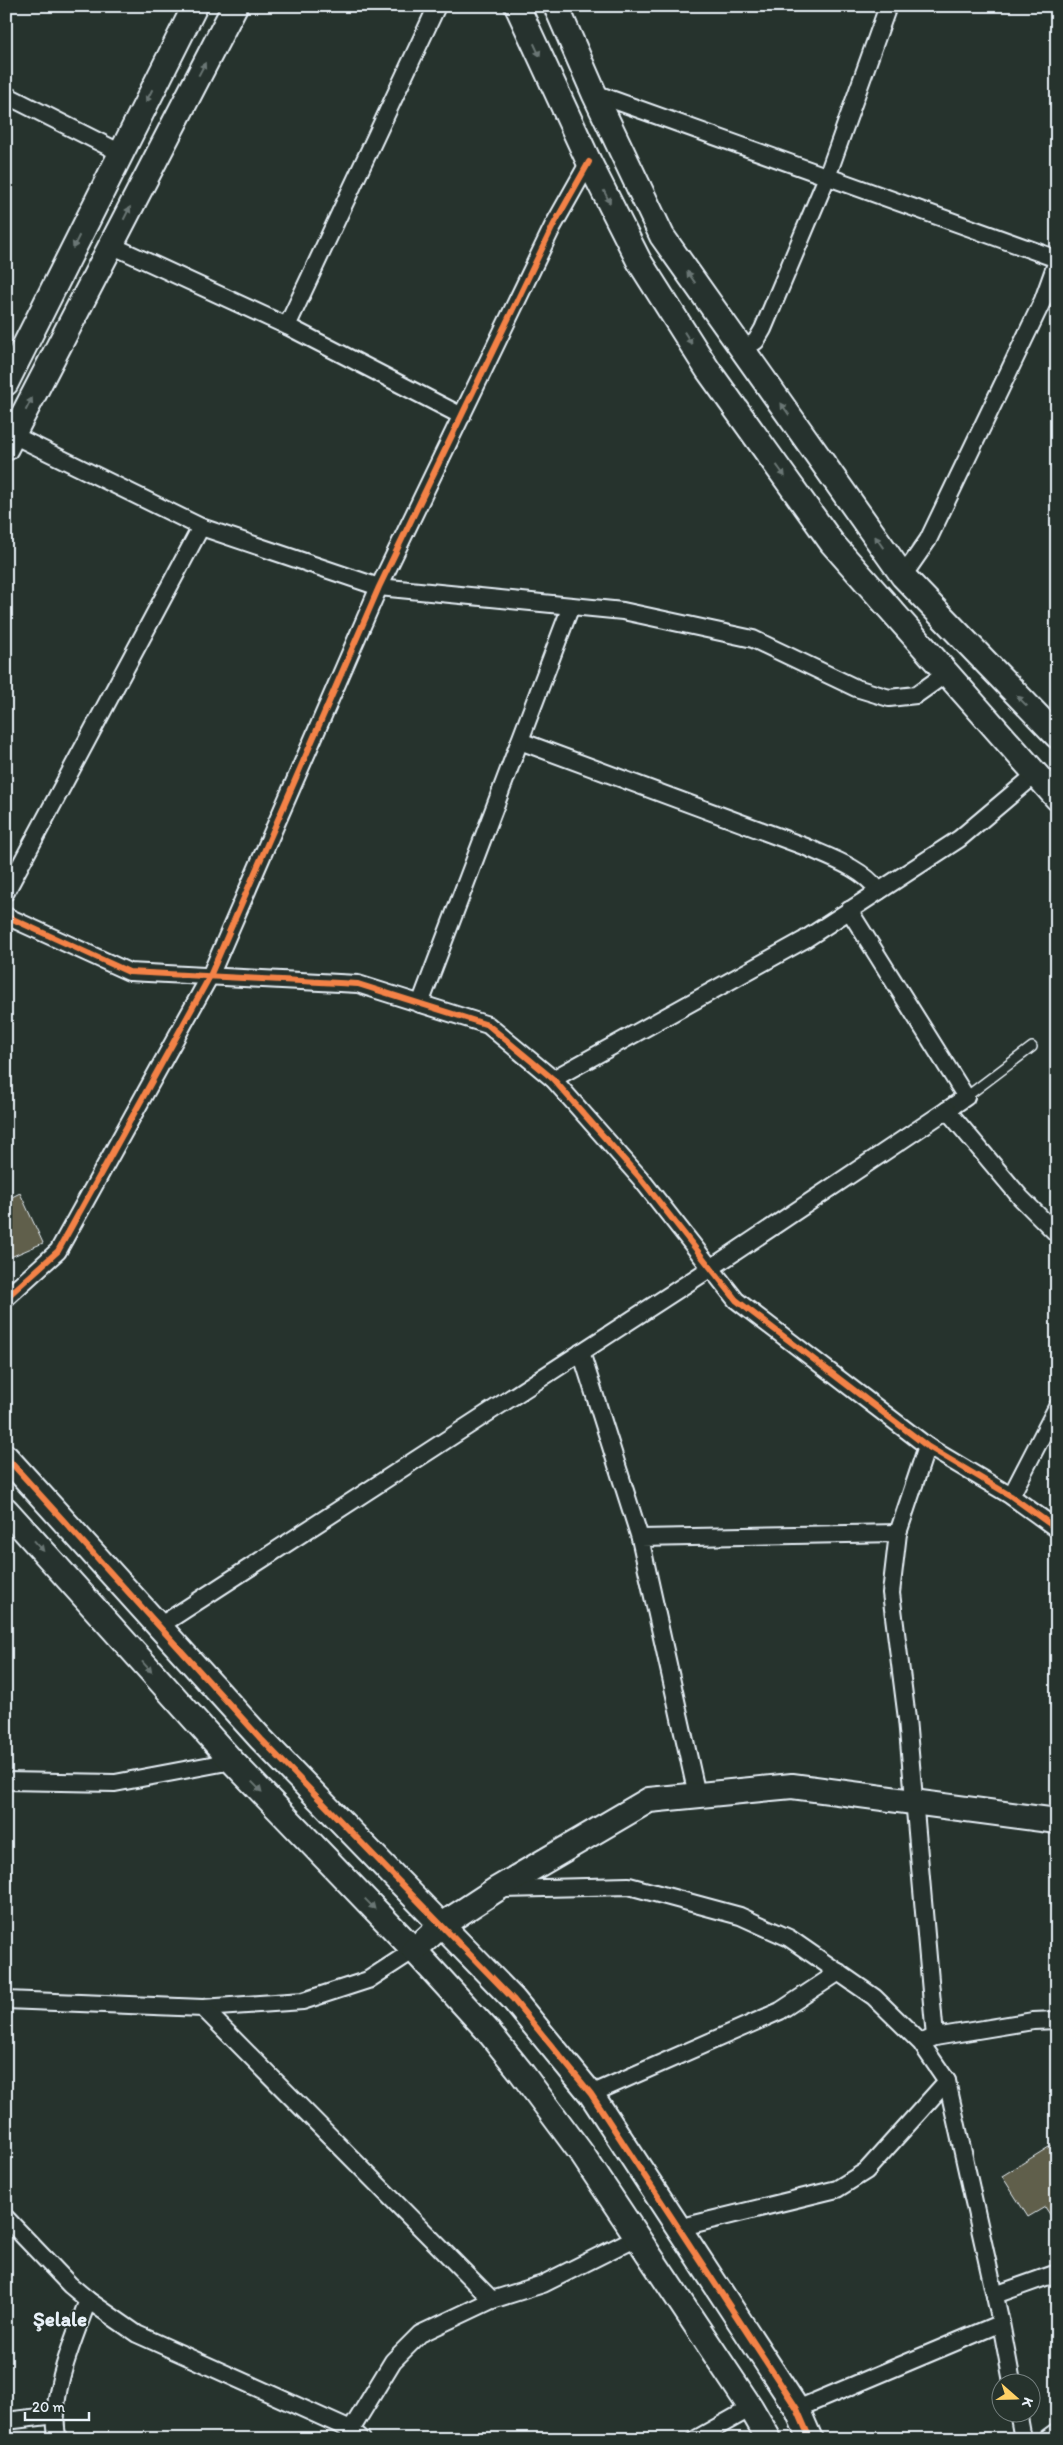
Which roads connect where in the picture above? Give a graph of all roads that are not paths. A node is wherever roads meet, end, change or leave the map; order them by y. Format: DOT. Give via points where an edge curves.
graph roads {
  1 [pos="195,6"];
  2 [pos="235,6"];
  3 [pos="437,6"];
  4 [pos="517,6"];
  5 [pos="556,6"];
  6 [pos="888,6"];
  7 [pos="594,93"];
  8 [pos="6,95"];
  9 [pos="121,153"];
  10 [pos="589,162"];
  11 [pos="827,177"];
  12 [pos="111,245"];
  13 [pos="1057,260"];
  14 [pos="288,326"];
  15 [pos="742,350"];
  16 [pos="6,383"];
  17 [pos="462,416"];
  18 [pos="10,441"];
  19 [pos="201,526"];
  20 [pos="903,576"];
  21 [pos="380,587"];
  22 [pos="571,606"];
  23 [pos="947,673"];
  24 [pos="1057,736"];
  25 [pos="520,741"];
  26 [pos="1036,774"];
  27 [pos="1057,798"];
  28 [pos="879,891"];
  29 [pos="6,892"];
  30 [pos="849,910"];
  31 [pos="6,916"];
  32 [pos="210,976"];
  33 [pos="420,1004"];
  34 [pos="1032,1046"];
  35 [pos="553,1079"];
  36 [pos="966,1097"];
  37 [pos="947,1110"];
  38 [pos="1057,1234"];
  39 [pos="712,1268"];
  40 [pos="6,1298"];
  41 [pos="582,1352"];
  42 [pos="1057,1407"];
  43 [pos="927,1446"];
  44 [pos="6,1457"];
  45 [pos="1011,1496"];
  46 [pos="6,1510"];
  47 [pos="1057,1529"];
  48 [pos="898,1532"];
  49 [pos="640,1538"];
  50 [pos="158,1627"];
  51 [pos="232,1762"];
  52 [pos="6,1781"];
  53 [pos="697,1795"];
  54 [pos="914,1802"];
  55 [pos="1057,1821"];
  56 [pos="497,1889"];
  57 [pos="442,1925"];
  58 [pos="414,1950"];
  59 [pos="839,1972"];
  60 [pos="6,2000"];
  61 [pos="203,2008"];
  62 [pos="1057,2020"];
  63 [pos="928,2040"];
  64 [pos="947,2081"];
  65 [pos="591,2094"];
  66 [pos="6,2218"];
  67 [pos="678,2228"];
  68 [pos="637,2237"];
  69 [pos="1057,2273"];
  70 [pos="995,2296"];
  71 [pos="88,2300"];
  72 [pos="492,2300"];
  73 [pos="1001,2323"];
  74 [pos="1010,2372"];
  75 [pos="751,2408"];
  76 [pos="797,2409"];
  77 [pos="56,2415"];
  78 [pos="6,2421"];
  79 [pos="1020,2422"];
  80 [pos="1057,2430"];
  81 [pos="356,2435"];
  82 [pos="58,2439"];
  83 [pos="696,2439"];
  84 [pos="769,2439"];
  85 [pos="810,2439"];
  86 [pos="1023,2439"];
  87 [pos="1046,2439"];
  1 -- 9 [label="street, one-way"];
  12 -- 2 [label="street, one-way"];
  3 -- 14 [label="street"];
  4 -- 10 [label="street, one-way"];
  5 -- 7 [label="street"];
  6 -- 11 [label="street"];
  7 -- 11 [label="street"];
  15 -- 7 [label="street, one-way" via="662,236"];
  8 -- 9 [label="street"];
  9 -- 16 [label="street, one-way"];
  10 -- 17 [label="street" via="553,226"];
  10 -- 23 [label="street, one-way" via="639,261 708,370 832,543"];
  11 -- 13 [label="street"];
  11 -- 15 [label="street" via="763,329 756,340"];
  12 -- 14 [label="street"];
  18 -- 12 [label="street, one-way"];
  13 -- 20 [label="street" via="1043,300 928,540"];
  14 -- 17 [label="street"];
  20 -- 15 [label="street, one-way"];
  17 -- 21 [label="street"];
  18 -- 19 [label="street"];
  19 -- 21 [label="street"];
  19 -- 29 [label="street"];
  24 -- 20 [label="street, one-way"];
  21 -- 22 [label="street"];
  21 -- 32 [label="street"];
  22 -- 23 [label="street" via="623,611 753,638 856,688 888,698 916,695"];
  22 -- 25 [label="street"];
  23 -- 26 [label="street"];
  25 -- 28 [label="street" via="806,847 848,866 873,882"];
  25 -- 33 [label="street"];
  26 -- 27 [label="street"];
  26 -- 28 [label="street" via="959,839"];
  28 -- 30 [label="street"];
  30 -- 35 [label="street" via="804,940"];
  30 -- 36 [label="street"];
  31 -- 32 [label="street" via="129,972"];
  32 -- 33 [label="street" via="358,984"];
  32 -- 40 [label="street" via="58,1251"];
  33 -- 35 [label="street" via="488,1025"];
  34 -- 36 [label="lane"];
  35 -- 39 [label="street" via="641,1179"];
  36 -- 37 [label="street"];
  37 -- 38 [label="street" via="1021,1198"];
  37 -- 39 [label="street"];
  39 -- 41 [label="street"];
  39 -- 43 [label="street" via="736,1300"];
  41 -- 49 [label="street"];
  41 -- 50 [label="street"];
  42 -- 45 [label="street"];
  43 -- 45 [label="street"];
  43 -- 48 [label="street"];
  44 -- 50 [label="street"];
  45 -- 47 [label="street"];
  46 -- 51 [label="street, one-way"];
  48 -- 49 [label="street"];
  48 -- 54 [label="street" via="891,1593"];
  49 -- 53 [label="street"];
  50 -- 57 [label="street" via="261,1739"];
  51 -- 52 [label="street" via="115,1783"];
  51 -- 58 [label="street, one-way"];
  53 -- 54 [label="street" via="792,1786"];
  53 -- 56 [label="street" via="649,1800"];
  54 -- 55 [label="street"];
  54 -- 63 [label="street"];
  56 -- 57 [label="street"];
  56 -- 59 [label="street" via="629,1886 740,1916 789,1938"];
  57 -- 58 [label="street"];
  57 -- 65 [label="street" via="514,2000"];
  58 -- 61 [label="street" via="368,1980 303,2001"];
  58 -- 68 [label="street" via="521,2072 582,2154"];
  59 -- 63 [label="street"];
  59 -- 65 [label="street" via="780,2011"];
  60 -- 61 [label="street"];
  61 -- 72 [label="street"];
  62 -- 63 [label="street" via="1033,2021"];
  63 -- 64 [label="street"];
  64 -- 67 [label="street" via="866,2171 837,2189"];
  64 -- 70 [label="street"];
  65 -- 67 [label="street"];
  66 -- 71 [label="street"];
  67 -- 76 [label="street"];
  68 -- 72 [label="street" via="543,2284"];
  68 -- 75 [label="street"];
  69 -- 70 [label="street"];
  70 -- 73 [label="street"];
  71 -- 77 [label="street" via="60,2382"];
  71 -- 81 [label="street" via="137,2334"];
  72 -- 81 [label="street" via="420,2334 392,2361"];
  73 -- 74 [label="street"];
  73 -- 76 [label="street"];
  75 -- 83 [label="street"];
  75 -- 84 [label="street"];
  76 -- 85 [label="street"];
  77 -- 78 [label="street"];
  77 -- 82 [label="street"];
  79 -- 86 [label="street"];
  80 -- 87 [label="street"];
}
